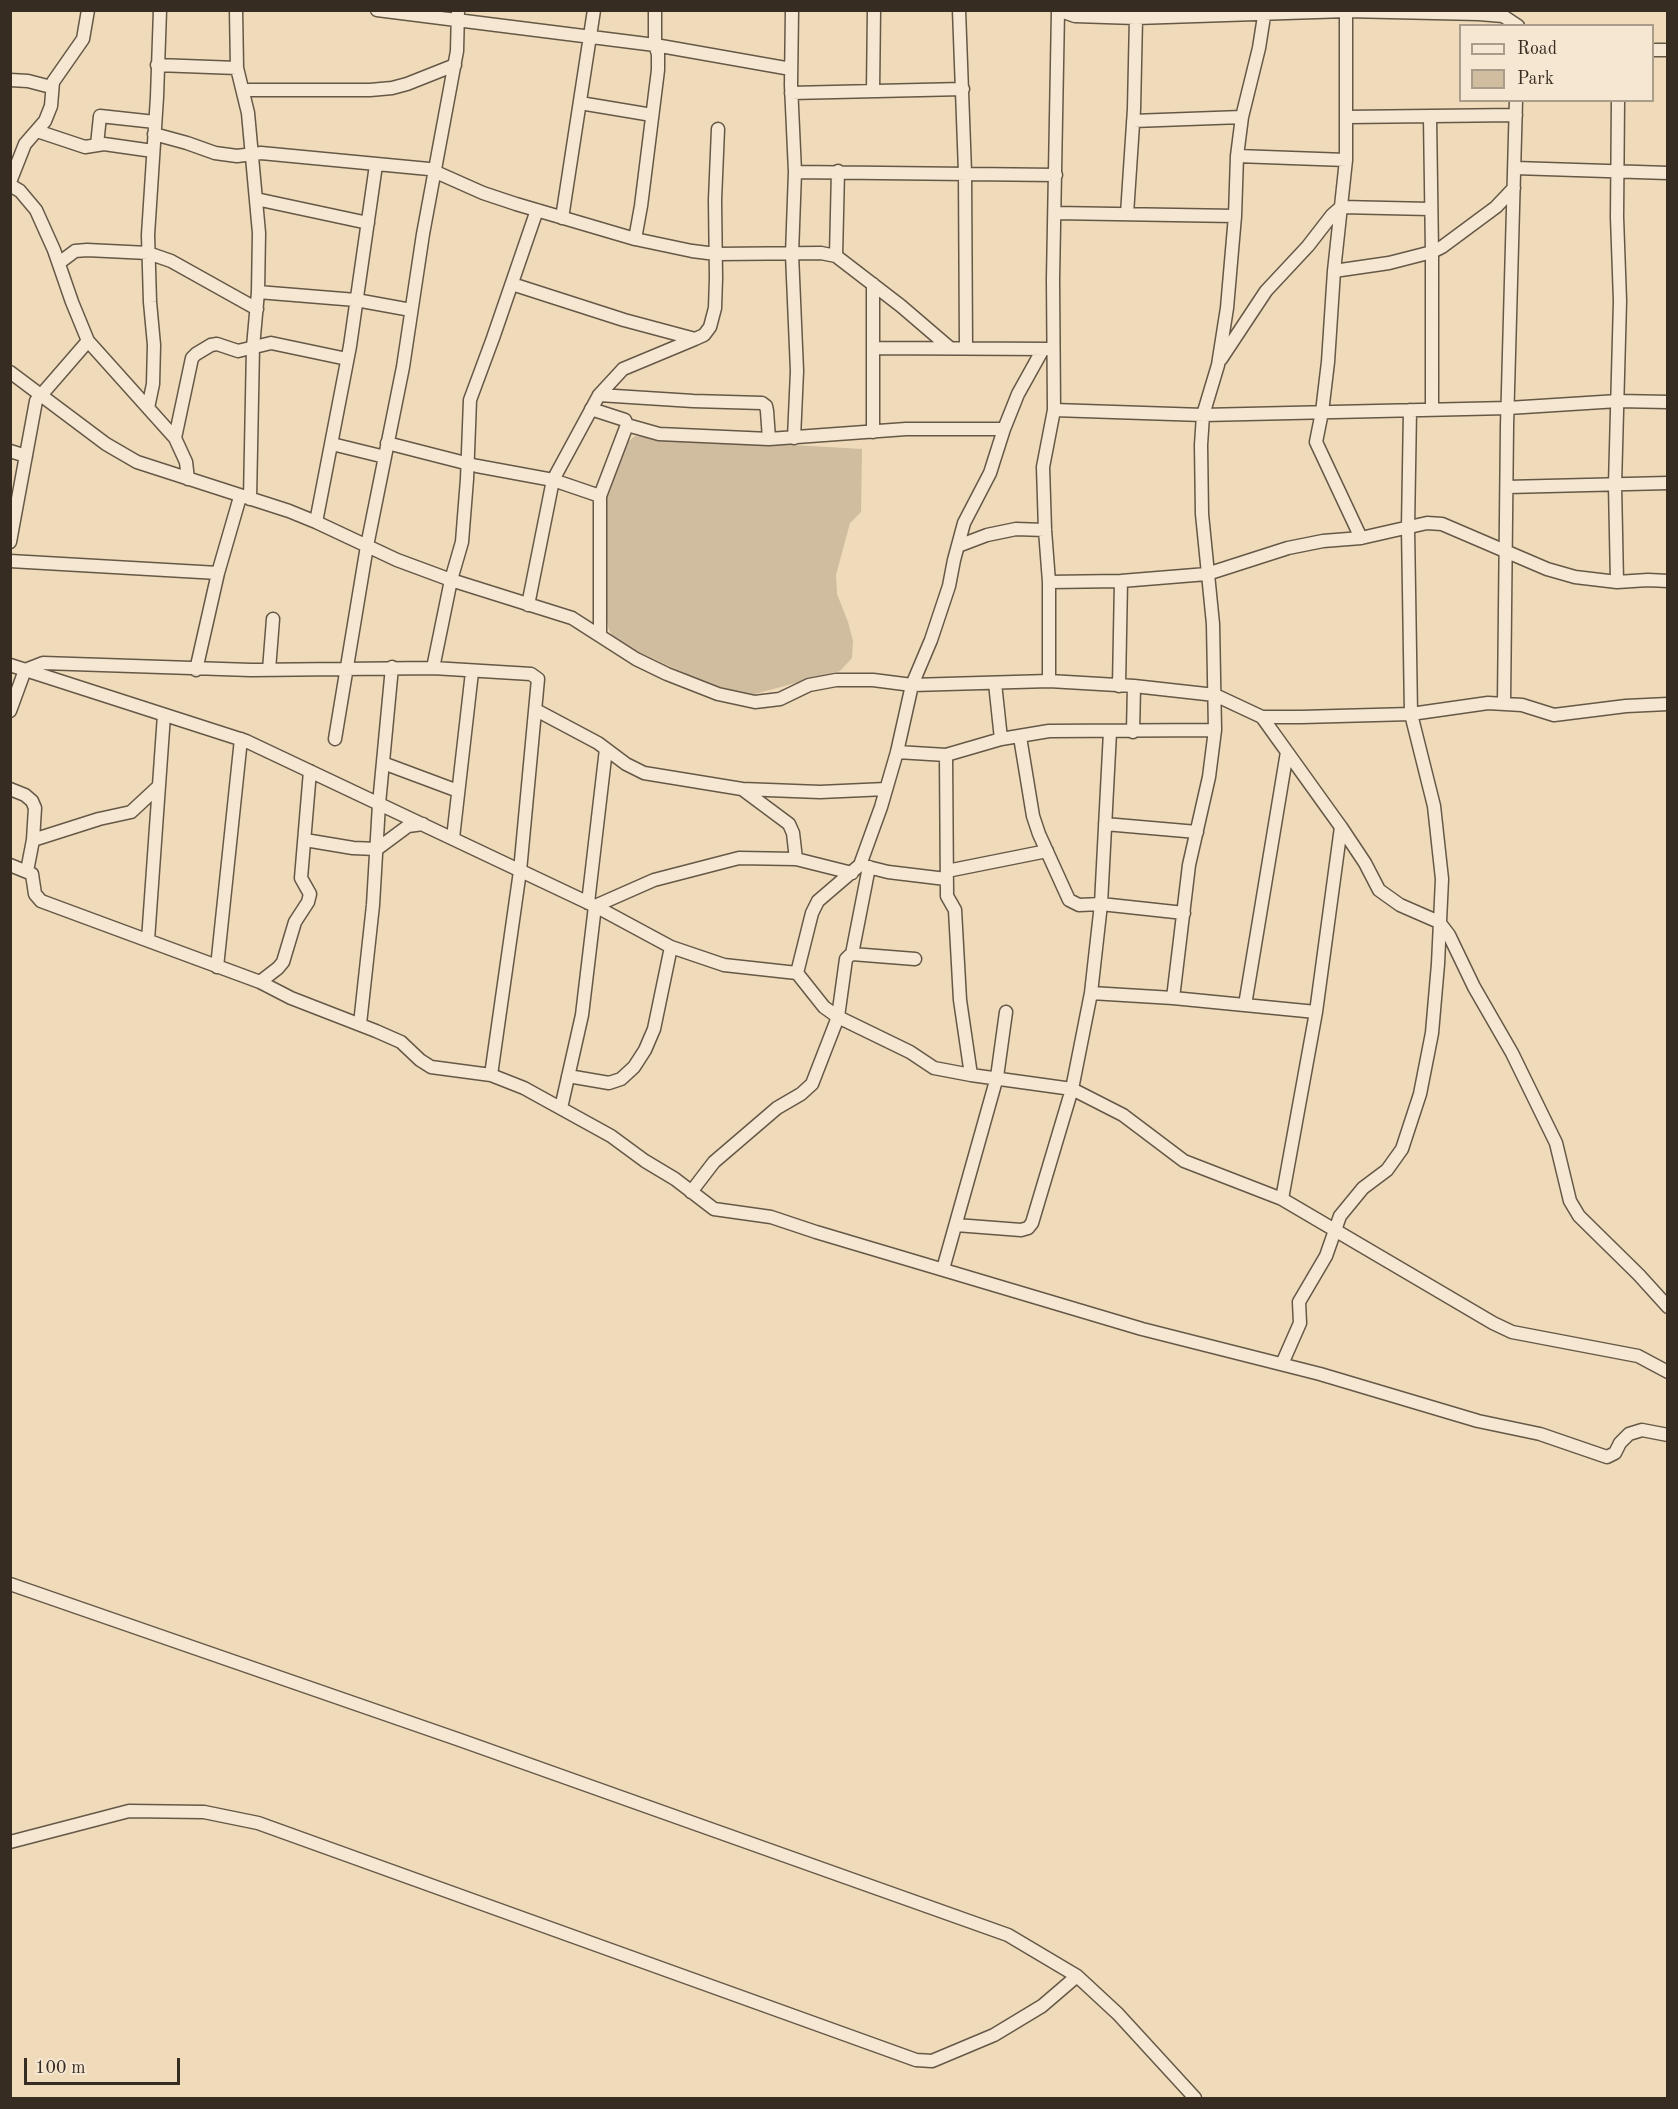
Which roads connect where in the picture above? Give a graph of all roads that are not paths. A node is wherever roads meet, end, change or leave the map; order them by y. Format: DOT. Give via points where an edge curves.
graph roads {
  1 [pos="88,10"];
  2 [pos="160,10"];
  3 [pos="236,10"];
  4 [pos="377,10"];
  5 [pos="594,10"];
  6 [pos="656,10"];
  7 [pos="792,10"];
  8 [pos="874,10"];
  9 [pos="959,10"];
  10 [pos="1058,11"];
  11 [pos="1346,11"];
  12 [pos="1398,11"];
  13 [pos="1265,12"];
  14 [pos="1503,14"];
  15 [pos="459,15"];
  16 [pos="1136,18"];
  17 [pos="1517,24"];
  18 [pos="591,38"];
  19 [pos="655,45"];
  20 [pos="157,65"];
  21 [pos="455,65"];
  22 [pos="237,68"];
  23 [pos="791,69"];
  24 [pos="10,80"];
  25 [pos="51,87"];
  26 [pos="963,89"];
  27 [pos="243,90"];
  28 [pos="873,91"];
  29 [pos="791,93"];
  30 [pos="1516,102"];
  31 [pos="1618,102"];
  32 [pos="580,103"];
  33 [pos="652,115"];
  34 [pos="1516,115"];
  35 [pos="1242,117"];
  36 [pos="1347,117"];
  37 [pos="1430,117"];
  38 [pos="1133,121"];
  39 [pos="155,128"];
  40 [pos="718,129"];
  41 [pos="37,131"];
  42 [pos="10,144"];
  43 [pos="97,145"];
  44 [pos="153,151"];
  45 [pos="253,154"];
  46 [pos="1237,156"];
  47 [pos="20,159"];
  48 [pos="1346,160"];
  49 [pos="376,165"];
  50 [pos="1515,168"];
  51 [pos="436,171"];
  52 [pos="838,171"];
  53 [pos="795,172"];
  54 [pos="965,172"];
  55 [pos="1617,172"];
  56 [pos="1668,173"];
  57 [pos="1056,175"];
  58 [pos="10,184"];
  59 [pos="1514,188"];
  60 [pos="256,199"];
  61 [pos="1341,207"];
  62 [pos="1430,209"];
  63 [pos="537,210"];
  64 [pos="1055,213"];
  65 [pos="1127,214"];
  66 [pos="1235,216"];
  67 [pos="562,218"];
  68 [pos="368,223"];
  69 [pos="635,239"];
  70 [pos="1432,252"];
  71 [pos="148,253"];
  72 [pos="716,254"];
  73 [pos="792,254"];
  74 [pos="836,256"];
  75 [pos="59,263"];
  76 [pos="1334,271"];
  77 [pos="512,284"];
  78 [pos="873,284"];
  79 [pos="258,292"];
  80 [pos="356,300"];
  81 [pos="257,309"];
  82 [pos="411,310"];
  83 [pos="695,339"];
  84 [pos="88,341"];
  85 [pos="254,347"];
  86 [pos="874,348"];
  87 [pos="950,348"];
  88 [pos="966,348"];
  89 [pos="1048,349"];
  90 [pos="347,359"];
  91 [pos="1218,365"];
  92 [pos="10,372"];
  93 [pos="41,395"];
  94 [pos="599,395"];
  95 [pos="1618,401"];
  96 [pos="1668,402"];
  97 [pos="148,408"];
  98 [pos="1508,408"];
  99 [pos="591,409"];
  100 [pos="1432,409"];
  101 [pos="1054,410"];
  102 [pos="1410,410"];
  103 [pos="1322,412"];
  104 [pos="1203,415"];
  105 [pos="627,424"];
  106 [pos="1004,429"];
  107 [pos="873,432"];
  108 [pos="175,438"];
  109 [pos="794,438"];
  110 [pos="769,439"];
  111 [pos="387,443"];
  112 [pos="332,444"];
  113 [pos="10,451"];
  114 [pos="26,456"];
  115 [pos="385,457"];
  116 [pos="468,463"];
  117 [pos="188,479"];
  118 [pos="553,480"];
  119 [pos="1668,483"];
  120 [pos="1615,485"];
  121 [pos="1506,487"];
  122 [pos="600,496"];
  123 [pos="245,498"];
  124 [pos="316,522"];
  125 [pos="1408,528"];
  126 [pos="1045,530"];
  127 [pos="1361,538"];
  128 [pos="10,542"];
  129 [pos="367,546"];
  130 [pos="958,546"];
  131 [pos="1506,551"];
  132 [pos="10,561"];
  133 [pos="218,573"];
  134 [pos="1207,574"];
  135 [pos="452,580"];
  136 [pos="1668,580"];
  137 [pos="1120,581"];
  138 [pos="1049,582"];
  139 [pos="1617,582"];
  140 [pos="528,606"];
  141 [pos="273,619"];
  142 [pos="600,636"];
  143 [pos="10,665"];
  144 [pos="392,667"];
  145 [pos="347,668"];
  146 [pos="433,668"];
  147 [pos="25,670"];
  148 [pos="196,670"];
  149 [pos="268,670"];
  150 [pos="471,672"];
  151 [pos="1049,681"];
  152 [pos="995,682"];
  153 [pos="912,685"];
  154 [pos="1119,686"];
  155 [pos="1134,686"];
  156 [pos="1215,695"];
  157 [pos="1504,703"];
  158 [pos="1668,704"];
  159 [pos="536,710"];
  160 [pos="10,711"];
  161 [pos="1411,714"];
  162 [pos="164,715"];
  163 [pos="1262,717"];
  164 [pos="1215,730"];
  165 [pos="1110,732"];
  166 [pos="1133,732"];
  167 [pos="1020,737"];
  168 [pos="241,739"];
  169 [pos="335,740"];
  170 [pos="1001,740"];
  171 [pos="606,749"];
  172 [pos="897,752"];
  173 [pos="1287,752"];
  174 [pos="946,755"];
  175 [pos="383,764"];
  176 [pos="310,771"];
  177 [pos="159,786"];
  178 [pos="10,789"];
  179 [pos="742,789"];
  180 [pos="886,789"];
  181 [pos="459,791"];
  182 [pos="379,804"];
  183 [pos="423,824"];
  184 [pos="1106,824"];
  185 [pos="1341,827"];
  186 [pos="1197,832"];
  187 [pos="453,838"];
  188 [pos="33,840"];
  189 [pos="305,840"];
  190 [pos="377,849"];
  191 [pos="1047,851"];
  192 [pos="796,859"];
  193 [pos="10,865"];
  194 [pos="861,868"];
  195 [pos="520,871"];
  196 [pos="27,872"];
  197 [pos="947,875"];
  198 [pos="1101,904"];
  199 [pos="592,905"];
  200 [pos="1184,913"];
  201 [pos="1439,922"];
  202 [pos="148,940"];
  203 [pos="671,947"];
  204 [pos="852,954"];
  205 [pos="915,959"];
  206 [pos="217,967"];
  207 [pos="797,973"];
  208 [pos="260,982"];
  209 [pos="1090,993"];
  210 [pos="1173,998"];
  211 [pos="1245,1005"];
  212 [pos="1006,1012"];
  213 [pos="1316,1012"];
  214 [pos="838,1017"];
  215 [pos="360,1024"];
  216 [pos="491,1075"];
  217 [pos="971,1075"];
  218 [pos="568,1076"];
  219 [pos="997,1077"];
  220 [pos="1072,1089"];
  221 [pos="561,1108"];
  222 [pos="692,1192"];
  223 [pos="1282,1199"];
  224 [pos="956,1226"];
  225 [pos="1336,1232"];
  226 [pos="944,1269"];
  227 [pos="1668,1307"];
  228 [pos="1282,1364"];
  229 [pos="1668,1372"];
  230 [pos="1668,1435"];
  231 [pos="10,1584"];
  232 [pos="10,1842"];
  233 [pos="1077,1976"];
  234 [pos="1195,2098"];
  1 -- 25 [label="street" via="83,39"];
  2 -- 20 [label="street"];
  3 -- 22 [label="street"];
  4 -- 15 [label="street"];
  5 -- 18 [label="street"];
  6 -- 19 [label="street"];
  7 -- 23 [label="street"];
  8 -- 28 [label="street"];
  9 -- 26 [label="street"];
  10 -- 16 [label="street" via="1075,16"];
  10 -- 57 [label="street"];
  11 -- 12 [label="street"];
  11 -- 13 [label="street"];
  11 -- 36 [label="street"];
  12 -- 14 [label="street"];
  13 -- 16 [label="street"];
  13 -- 35 [label="street"];
  14 -- 17 [label="street"];
  15 -- 18 [label="street"];
  15 -- 21 [label="street"];
  16 -- 38 [label="street"];
  18 -- 19 [label="street"];
  18 -- 32 [label="street"];
  19 -- 23 [label="street"];
  19 -- 33 [label="street" via="658,70"];
  20 -- 22 [label="street"];
  20 -- 39 [label="street"];
  21 -- 27 [label="street" via="392,88"];
  21 -- 51 [label="street"];
  22 -- 27 [label="street"];
  23 -- 29 [label="street"];
  24 -- 25 [label="street"];
  25 -- 41 [label="street" via="51,106"];
  26 -- 28 [label="street"];
  26 -- 54 [label="street"];
  27 -- 45 [label="street"];
  28 -- 29 [label="street"];
  29 -- 53 [label="street"];
  30 -- 34 [label="street"];
  31 -- 55 [label="street"];
  32 -- 33 [label="street"];
  32 -- 67 [label="street"];
  33 -- 69 [label="street"];
  34 -- 37 [label="street"];
  34 -- 50 [label="street"];
  35 -- 38 [label="street"];
  35 -- 46 [label="street"];
  36 -- 37 [label="street"];
  36 -- 48 [label="street"];
  37 -- 62 [label="street"];
  38 -- 65 [label="street"];
  39 -- 43 [label="street" via="100,116"];
  39 -- 44 [label="street"];
  39 -- 45 [label="street" via="215,153 245,157"];
  40 -- 72 [label="street"];
  41 -- 43 [label="street" via="85,147"];
  41 -- 47 [label="street" via="25,144"];
  42 -- 47 [label="street"];
  43 -- 44 [label="street"];
  44 -- 71 [label="street"];
  45 -- 49 [label="street"];
  45 -- 60 [label="street"];
  46 -- 48 [label="street"];
  46 -- 66 [label="street"];
  47 -- 58 [label="street"];
  48 -- 61 [label="street"];
  49 -- 51 [label="street"];
  49 -- 68 [label="street"];
  50 -- 55 [label="street"];
  50 -- 59 [label="street"];
  51 -- 63 [label="street" via="483,193"];
  51 -- 82 [label="street"];
  52 -- 53 [label="street"];
  52 -- 54 [label="street"];
  52 -- 74 [label="street"];
  53 -- 73 [label="street"];
  54 -- 57 [label="street"];
  54 -- 88 [label="street"];
  55 -- 56 [label="street"];
  55 -- 95 [label="street"];
  57 -- 64 [label="street"];
  58 -- 75 [label="street" via="36,210"];
  59 -- 70 [label="street" via="1496,207"];
  59 -- 98 [label="street"];
  60 -- 68 [label="street"];
  60 -- 79 [label="street"];
  61 -- 62 [label="street"];
  61 -- 76 [label="street"];
  61 -- 91 [label="street" via="1266,291"];
  62 -- 70 [label="street"];
  63 -- 67 [label="street"];
  63 -- 77 [label="street"];
  64 -- 65 [label="street"];
  64 -- 89 [label="street"];
  65 -- 66 [label="street"];
  66 -- 91 [label="street"];
  67 -- 69 [label="street"];
  68 -- 80 [label="street"];
  69 -- 72 [label="street"];
  70 -- 76 [label="street"];
  70 -- 100 [label="street"];
  71 -- 75 [label="street" via="75,251"];
  71 -- 81 [label="street" via="171,261"];
  71 -- 97 [label="street" via="154,345"];
  72 -- 73 [label="street"];
  72 -- 83 [label="street" via="715,308 710,327"];
  73 -- 74 [label="street"];
  73 -- 109 [label="street" via="797,371"];
  74 -- 78 [label="street"];
  75 -- 84 [label="street"];
  76 -- 103 [label="street"];
  77 -- 83 [label="street"];
  77 -- 116 [label="street" via="470,400"];
  78 -- 86 [label="street"];
  78 -- 87 [label="street"];
  79 -- 80 [label="street"];
  79 -- 81 [label="street"];
  80 -- 82 [label="street"];
  80 -- 90 [label="street"];
  81 -- 85 [label="street"];
  82 -- 111 [label="street"];
  83 -- 94 [label="street" via="623,369"];
  84 -- 93 [label="street"];
  84 -- 97 [label="street"];
  85 -- 90 [label="street" via="271,343"];
  85 -- 108 [label="street" via="238,351 217,344 196,354 190,365"];
  85 -- 123 [label="street"];
  86 -- 87 [label="street"];
  86 -- 107 [label="street"];
  87 -- 88 [label="street"];
  88 -- 89 [label="street"];
  89 -- 101 [label="street"];
  89 -- 106 [label="street" via="1018,394"];
  90 -- 112 [label="street"];
  91 -- 104 [label="street"];
  92 -- 93 [label="street"];
  93 -- 114 [label="street" via="34,409"];
  93 -- 117 [label="street" via="128,458"];
  94 -- 99 [label="street"];
  94 -- 110 [label="street" via="762,403 767,411"];
  95 -- 96 [label="street"];
  95 -- 98 [label="street"];
  95 -- 120 [label="street"];
  97 -- 108 [label="street"];
  98 -- 100 [label="street"];
  98 -- 121 [label="street"];
  99 -- 105 [label="street"];
  99 -- 118 [label="street"];
  100 -- 102 [label="street"];
  101 -- 104 [label="street"];
  101 -- 126 [label="street" via="1043,467"];
  102 -- 103 [label="street"];
  102 -- 125 [label="street"];
  103 -- 104 [label="street"];
  103 -- 127 [label="street" via="1316,442"];
  104 -- 134 [label="street" via="1202,514"];
  105 -- 110 [label="street" via="659,434"];
  105 -- 122 [label="street"];
  106 -- 107 [label="street"];
  106 -- 130 [label="street" via="990,473 964,523"];
  107 -- 109 [label="street"];
  108 -- 117 [label="street" via="186,462"];
  109 -- 110 [label="street"];
  111 -- 115 [label="street"];
  111 -- 116 [label="street"];
  112 -- 115 [label="street"];
  112 -- 124 [label="street"];
  113 -- 114 [label="street"];
  114 -- 128 [label="street"];
  115 -- 129 [label="street"];
  116 -- 118 [label="street"];
  116 -- 135 [label="street" via="462,542"];
  117 -- 123 [label="street"];
  118 -- 122 [label="street"];
  118 -- 140 [label="street"];
  119 -- 120 [label="street"];
  120 -- 121 [label="street"];
  120 -- 139 [label="street"];
  121 -- 131 [label="street"];
  122 -- 142 [label="street"];
  123 -- 124 [label="street"];
  123 -- 133 [label="street"];
  124 -- 129 [label="street"];
  125 -- 127 [label="street"];
  125 -- 131 [label="street" via="1442,524"];
  125 -- 161 [label="street"];
  126 -- 130 [label="street" via="1016,529"];
  126 -- 138 [label="street"];
  127 -- 134 [label="street" via="1288,548"];
  129 -- 135 [label="street"];
  129 -- 145 [label="street"];
  130 -- 153 [label="street" via="942,607"];
  131 -- 139 [label="street" via="1547,569"];
  131 -- 157 [label="street"];
  132 -- 133 [label="street"];
  133 -- 148 [label="street"];
  134 -- 137 [label="street"];
  134 -- 156 [label="street" via="1214,624"];
  135 -- 140 [label="street"];
  135 -- 146 [label="street"];
  136 -- 139 [label="street"];
  137 -- 138 [label="street"];
  137 -- 154 [label="street"];
  138 -- 151 [label="street"];
  140 -- 142 [label="street" via="572,618"];
  141 -- 149 [label="street"];
  142 -- 153 [label="street" via="667,674 718,694 755,702 780,699 809,685 836,680"];
  143 -- 147 [label="street"];
  144 -- 145 [label="street"];
  144 -- 146 [label="street"];
  144 -- 175 [label="street"];
  145 -- 149 [label="street"];
  145 -- 169 [label="street"];
  146 -- 150 [label="street"];
  147 -- 148 [label="street" via="56,662"];
  147 -- 160 [label="street"];
  147 -- 162 [label="street"];
  148 -- 149 [label="street"];
  150 -- 159 [label="street" via="531,674 538,679"];
  150 -- 181 [label="street"];
  151 -- 152 [label="street"];
  151 -- 154 [label="street"];
  152 -- 153 [label="street"];
  152 -- 170 [label="street"];
  153 -- 172 [label="street"];
  154 -- 155 [label="street"];
  155 -- 156 [label="street"];
  155 -- 166 [label="street"];
  156 -- 163 [label="street"];
  156 -- 164 [label="street"];
  157 -- 158 [label="street" via="1554,715"];
  157 -- 161 [label="street" via="1453,706"];
  159 -- 171 [label="street"];
  159 -- 195 [label="street"];
  161 -- 163 [label="street"];
  161 -- 201 [label="street" via="1440,849"];
  162 -- 168 [label="street"];
  162 -- 177 [label="street"];
  163 -- 173 [label="street"];
  164 -- 166 [label="street"];
  164 -- 186 [label="street"];
  165 -- 166 [label="street"];
  165 -- 167 [label="street" via="1049,731"];
  165 -- 184 [label="street"];
  167 -- 170 [label="street"];
  167 -- 191 [label="street" via="1033,816"];
  168 -- 176 [label="street"];
  168 -- 206 [label="street"];
  170 -- 174 [label="street"];
  171 -- 179 [label="street" via="644,773"];
  171 -- 199 [label="street"];
  172 -- 174 [label="street"];
  172 -- 180 [label="street"];
  173 -- 185 [label="street"];
  173 -- 211 [label="street"];
  174 -- 197 [label="street"];
  175 -- 181 [label="street"];
  175 -- 182 [label="street"];
  176 -- 182 [label="street"];
  176 -- 189 [label="street"];
  177 -- 188 [label="street" via="131,812"];
  177 -- 202 [label="street"];
  178 -- 188 [label="street" via="32,801"];
  179 -- 180 [label="street"];
  179 -- 192 [label="street" via="789,824"];
  180 -- 194 [label="street"];
  181 -- 187 [label="street"];
  182 -- 183 [label="street"];
  182 -- 190 [label="street"];
  183 -- 187 [label="street"];
  183 -- 190 [label="street" via="408,826"];
  184 -- 186 [label="street"];
  184 -- 198 [label="street"];
  185 -- 201 [label="street" via="1379,890 1400,905"];
  185 -- 213 [label="street"];
  186 -- 200 [label="street"];
  187 -- 195 [label="street"];
  188 -- 196 [label="street"];
  189 -- 190 [label="street"];
  189 -- 208 [label="street" via="301,878 310,894 308,902 295,922 283,962"];
  190 -- 215 [label="street"];
  191 -- 197 [label="street"];
  191 -- 198 [label="street" via="1069,900 1079,905"];
  192 -- 194 [label="street"];
  192 -- 199 [label="street" via="739,858 654,880"];
  193 -- 196 [label="street"];
  194 -- 197 [label="street"];
  194 -- 204 [label="street"];
  194 -- 207 [label="street" via="818,902"];
  195 -- 199 [label="street"];
  195 -- 216 [label="street"];
  196 -- 202 [label="street" via="32,874 35,894 41,901"];
  197 -- 217 [label="street" via="947,896 955,910 960,1000"];
  198 -- 200 [label="street"];
  198 -- 209 [label="street"];
  199 -- 203 [label="street"];
  199 -- 218 [label="street" via="582,1015"];
  200 -- 210 [label="street"];
  201 -- 225 [label="street" via="1432,1033 1410,1131 1387,1170 1363,1188 1340,1216"];
  201 -- 227 [label="street" via="1512,1053 1556,1143 1570,1201 1579,1216"];
  202 -- 206 [label="street"];
  203 -- 207 [label="street" via="724,965"];
  203 -- 218 [label="street" via="654,1029 634,1067 621,1079 609,1083"];
  204 -- 205 [label="street"];
  204 -- 214 [label="street" via="846,959"];
  206 -- 208 [label="street"];
  207 -- 214 [label="street" via="824,1007"];
  208 -- 215 [label="street" via="291,999"];
  209 -- 210 [label="street"];
  209 -- 220 [label="street"];
  210 -- 211 [label="street"];
  211 -- 213 [label="street"];
  212 -- 219 [label="street"];
  213 -- 223 [label="street"];
  214 -- 217 [label="street" via="934,1068"];
  214 -- 222 [label="street" via="812,1084 777,1108 714,1162"];
  215 -- 216 [label="street" via="401,1042 431,1067"];
  216 -- 221 [label="street"];
  217 -- 219 [label="street"];
  218 -- 221 [label="street"];
  219 -- 220 [label="street"];
  219 -- 224 [label="street"];
  220 -- 223 [label="street" via="1123,1115 1184,1161"];
  220 -- 224 [label="street" via="1028,1228"];
  221 -- 222 [label="street" via="611,1136"];
  222 -- 226 [label="street" via="714,1209 771,1217"];
  223 -- 225 [label="street"];
  224 -- 226 [label="street"];
  225 -- 228 [label="street" via="1299,1302 1300,1323"];
  225 -- 229 [label="street" via="1512,1332 1638,1356"];
  226 -- 228 [label="street" via="1142,1329"];
  228 -- 230 [label="street" via="1478,1421 1540,1434 1607,1457 1615,1453 1629,1434 1642,1430"];
  231 -- 233 [label="street" via="1008,1935"];
  232 -- 233 [label="street" via="129,1811 204,1812 258,1823 916,2060 932,2061 994,2035 1042,2006"];
  233 -- 234 [label="street" via="1118,2014"];
}
